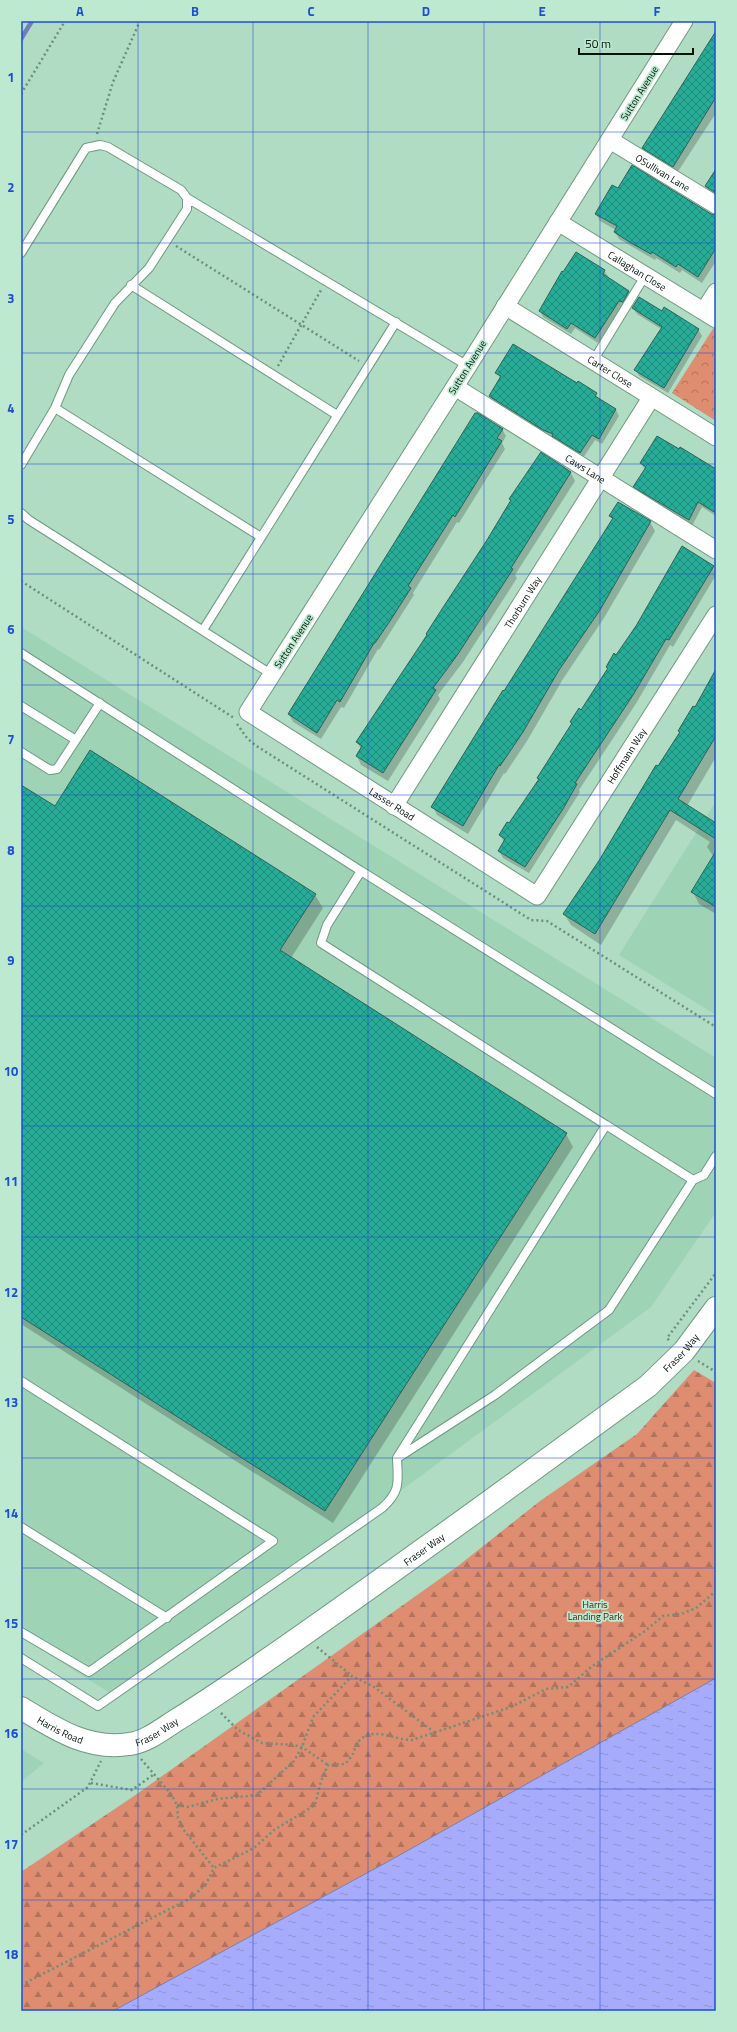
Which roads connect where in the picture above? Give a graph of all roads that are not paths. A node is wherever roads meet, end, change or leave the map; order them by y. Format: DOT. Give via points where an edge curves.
graph roads {
  1 [pos="684,21"];
  2 [pos="610,140"];
  3 [pos="187,198"];
  4 [pos="716,205"];
  5 [pos="558,222"];
  6 [pos="21,253"];
  7 [pos="645,276"];
  8 [pos="132,285"];
  9 [pos="716,292"];
  10 [pos="505,306"];
  11 [pos="710,315"];
  12 [pos="396,322"];
  13 [pos="593,361"];
  14 [pos="468,366"];
  15 [pos="454,387"];
  16 [pos="651,398"];
  17 [pos="55,408"];
  18 [pos="337,415"];
  19 [pos="716,437"];
  20 [pos="21,465"];
  21 [pos="600,478"];
  22 [pos="21,513"];
  23 [pos="261,537"];
  24 [pos="716,550"];
  25 [pos="716,615"];
  26 [pos="203,630"];
  27 [pos="21,653"];
  28 [pos="272,674"];
  29 [pos="100,703"];
  30 [pos="21,706"];
  31 [pos="248,712"];
  32 [pos="76,740"];
  33 [pos="21,752"];
  34 [pos="394,806"];
  35 [pos="361,871"];
  36 [pos="537,896"];
  37 [pos="716,1094"];
  38 [pos="606,1125"];
  39 [pos="716,1156"];
  40 [pos="693,1180"];
  41 [pos="716,1308"];
  42 [pos="21,1381"];
  43 [pos="397,1458"];
  44 [pos="21,1527"];
  45 [pos="167,1618"];
  46 [pos="21,1632"];
  47 [pos="21,1658"];
  48 [pos="21,1708"];
  49 [pos="102,1752"];
  1 -- 2 [label="street, Sutton Avenue"];
  2 -- 4 [label="street, OSullivan Lane"];
  2 -- 5 [label="street, Sutton Avenue"];
  3 -- 6 [label="lane" via="181,190 108,147 93,146 83,152"];
  3 -- 8 [label="lane" via="187,209 149,268"];
  3 -- 12 [label="lane"];
  5 -- 7 [label="street, Callaghan Close"];
  5 -- 10 [label="street, Sutton Avenue"];
  7 -- 11 [label="street, Callaghan Close"];
  7 -- 13 [label="lane"];
  8 -- 17 [label="lane" via="115,303 69,375"];
  8 -- 18 [label="lane"];
  9 -- 11 [label="street"];
  10 -- 13 [label="street, Carter Close"];
  10 -- 14 [label="street, Sutton Avenue"];
  12 -- 14 [label="lane"];
  12 -- 18 [label="lane"];
  13 -- 16 [label="street, Carter Close"];
  14 -- 15 [label="street, Sutton Avenue"];
  15 -- 21 [label="street, Caws Lane"];
  15 -- 28 [label="street, Sutton Avenue"];
  16 -- 19 [label="street, Carter Close"];
  16 -- 21 [label="street, Thorburn Way"];
  17 -- 20 [label="lane"];
  17 -- 23 [label="lane"];
  18 -- 23 [label="lane"];
  21 -- 24 [label="street, Caws Lane"];
  21 -- 34 [label="street, Thorburn Way"];
  22 -- 26 [label="lane"];
  23 -- 26 [label="lane"];
  25 -- 36 [label="street, Hoffmann Way"];
  26 -- 28 [label="lane"];
  27 -- 29 [label="lane"];
  28 -- 31 [label="street, Sutton Avenue"];
  29 -- 32 [label="lane"];
  29 -- 35 [label="lane"];
  30 -- 32 [label="lane"];
  31 -- 34 [label="street, Lasser Road"];
  32 -- 33 [label="lane" via="57,769 50,770"];
  34 -- 36 [label="street, Lasser Road"];
  35 -- 37 [label="lane"];
  35 -- 38 [label="lane" via="327,925 321,943"];
  38 -- 40 [label="lane"];
  38 -- 43 [label="lane"];
  39 -- 40 [label="lane" via="704,1175"];
  40 -- 43 [label="lane" via="609,1310 495,1395"];
  41 -- 49 [label="street, Fraser Way" via="684,1351 648,1386 208,1701 150,1736"];
  42 -- 45 [label="lane" via="274,1541"];
  43 -- 47 [label="lane" via="398,1487 393,1498 382,1508 98,1706"];
  44 -- 45 [label="lane"];
  45 -- 46 [label="lane" via="89,1672"];
  48 -- 49 [label="street, Harris Road"];
}
